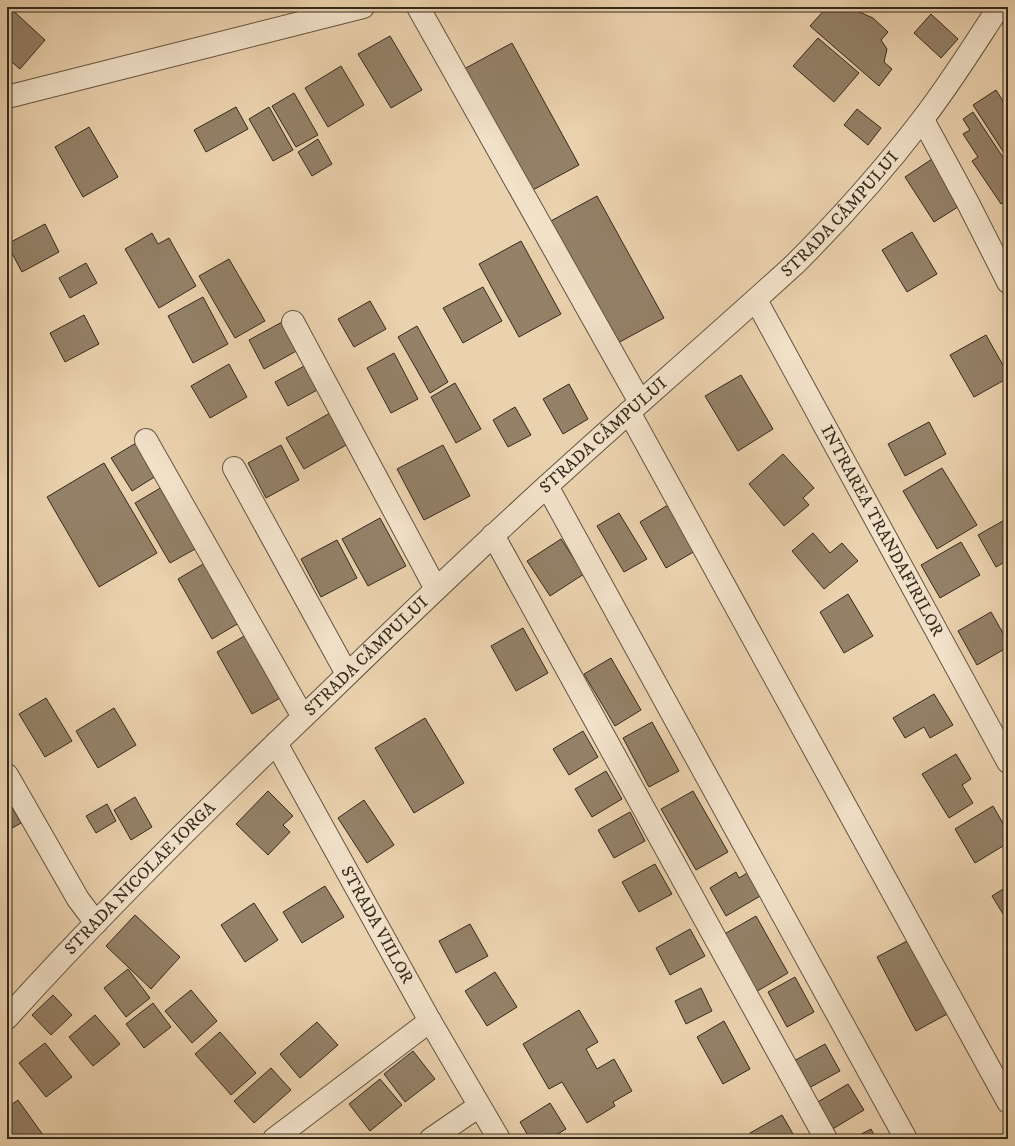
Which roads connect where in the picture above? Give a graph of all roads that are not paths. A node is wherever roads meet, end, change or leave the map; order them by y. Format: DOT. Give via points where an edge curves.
graph roads {
  1 [pos="363,7"];
  2 [pos="418,7"];
  3 [pos="999,7"];
  4 [pos="7,97"];
  5 [pos="923,120"];
  6 [pos="1008,282"];
  7 [pos="756,300"];
  8 [pos="294,322"];
  9 [pos="634,407"];
  10 [pos="146,440"];
  11 [pos="234,468"];
  12 [pos="547,486"];
  13 [pos="493,536"];
  14 [pos="436,589"];
  15 [pos="347,674"];
  16 [pos="303,717"];
  17 [pos="276,743"];
  18 [pos="1008,762"];
  19 [pos="7,775"];
  20 [pos="96,923"];
  21 [pos="7,1018"];
  22 [pos="430,1021"];
  23 [pos="1008,1102"];
  24 [pos="479,1106"];
  25 [pos="274,1139"];
  26 [pos="431,1139"];
  27 [pos="499,1139"];
  28 [pos="826,1139"];
  29 [pos="906,1139"];
  1 -- 4 [label="street"];
  2 -- 9 [label="street"];
  3 -- 5 [label="street, STRADA CÂMPULUI"];
  5 -- 6 [label="street"];
  5 -- 7 [label="street, STRADA CÂMPULUI" via="847,210"];
  7 -- 9 [label="street, STRADA CÂMPULUI"];
  7 -- 18 [label="street, INTRAREA TRANDAFIRILOR"];
  8 -- 14 [label="street"];
  9 -- 12 [label="street, STRADA CÂMPULUI"];
  9 -- 23 [label="street"];
  10 -- 16 [label="street"];
  11 -- 15 [label="street"];
  12 -- 13 [label="street, STRADA CÂMPULUI"];
  12 -- 29 [label="street"];
  13 -- 14 [label="street, STRADA CÂMPULUI"];
  13 -- 28 [label="street"];
  14 -- 15 [label="street, STRADA CÂMPULUI"];
  15 -- 16 [label="street, STRADA CÂMPULUI"];
  16 -- 17 [label="street, STRADA CÂMPULUI"];
  17 -- 20 [label="street, STRADA NICOLAE IORGA"];
  17 -- 22 [label="street, STRADA VIILOR"];
  19 -- 20 [label="street" via="78,899"];
  20 -- 21 [label="street, STRADA NICOLAE IORGA"];
  22 -- 24 [label="street, STRADA VIILOR"];
  22 -- 25 [label="street"];
  24 -- 26 [label="street"];
  24 -- 27 [label="street, STRADA VIILOR"];
}
